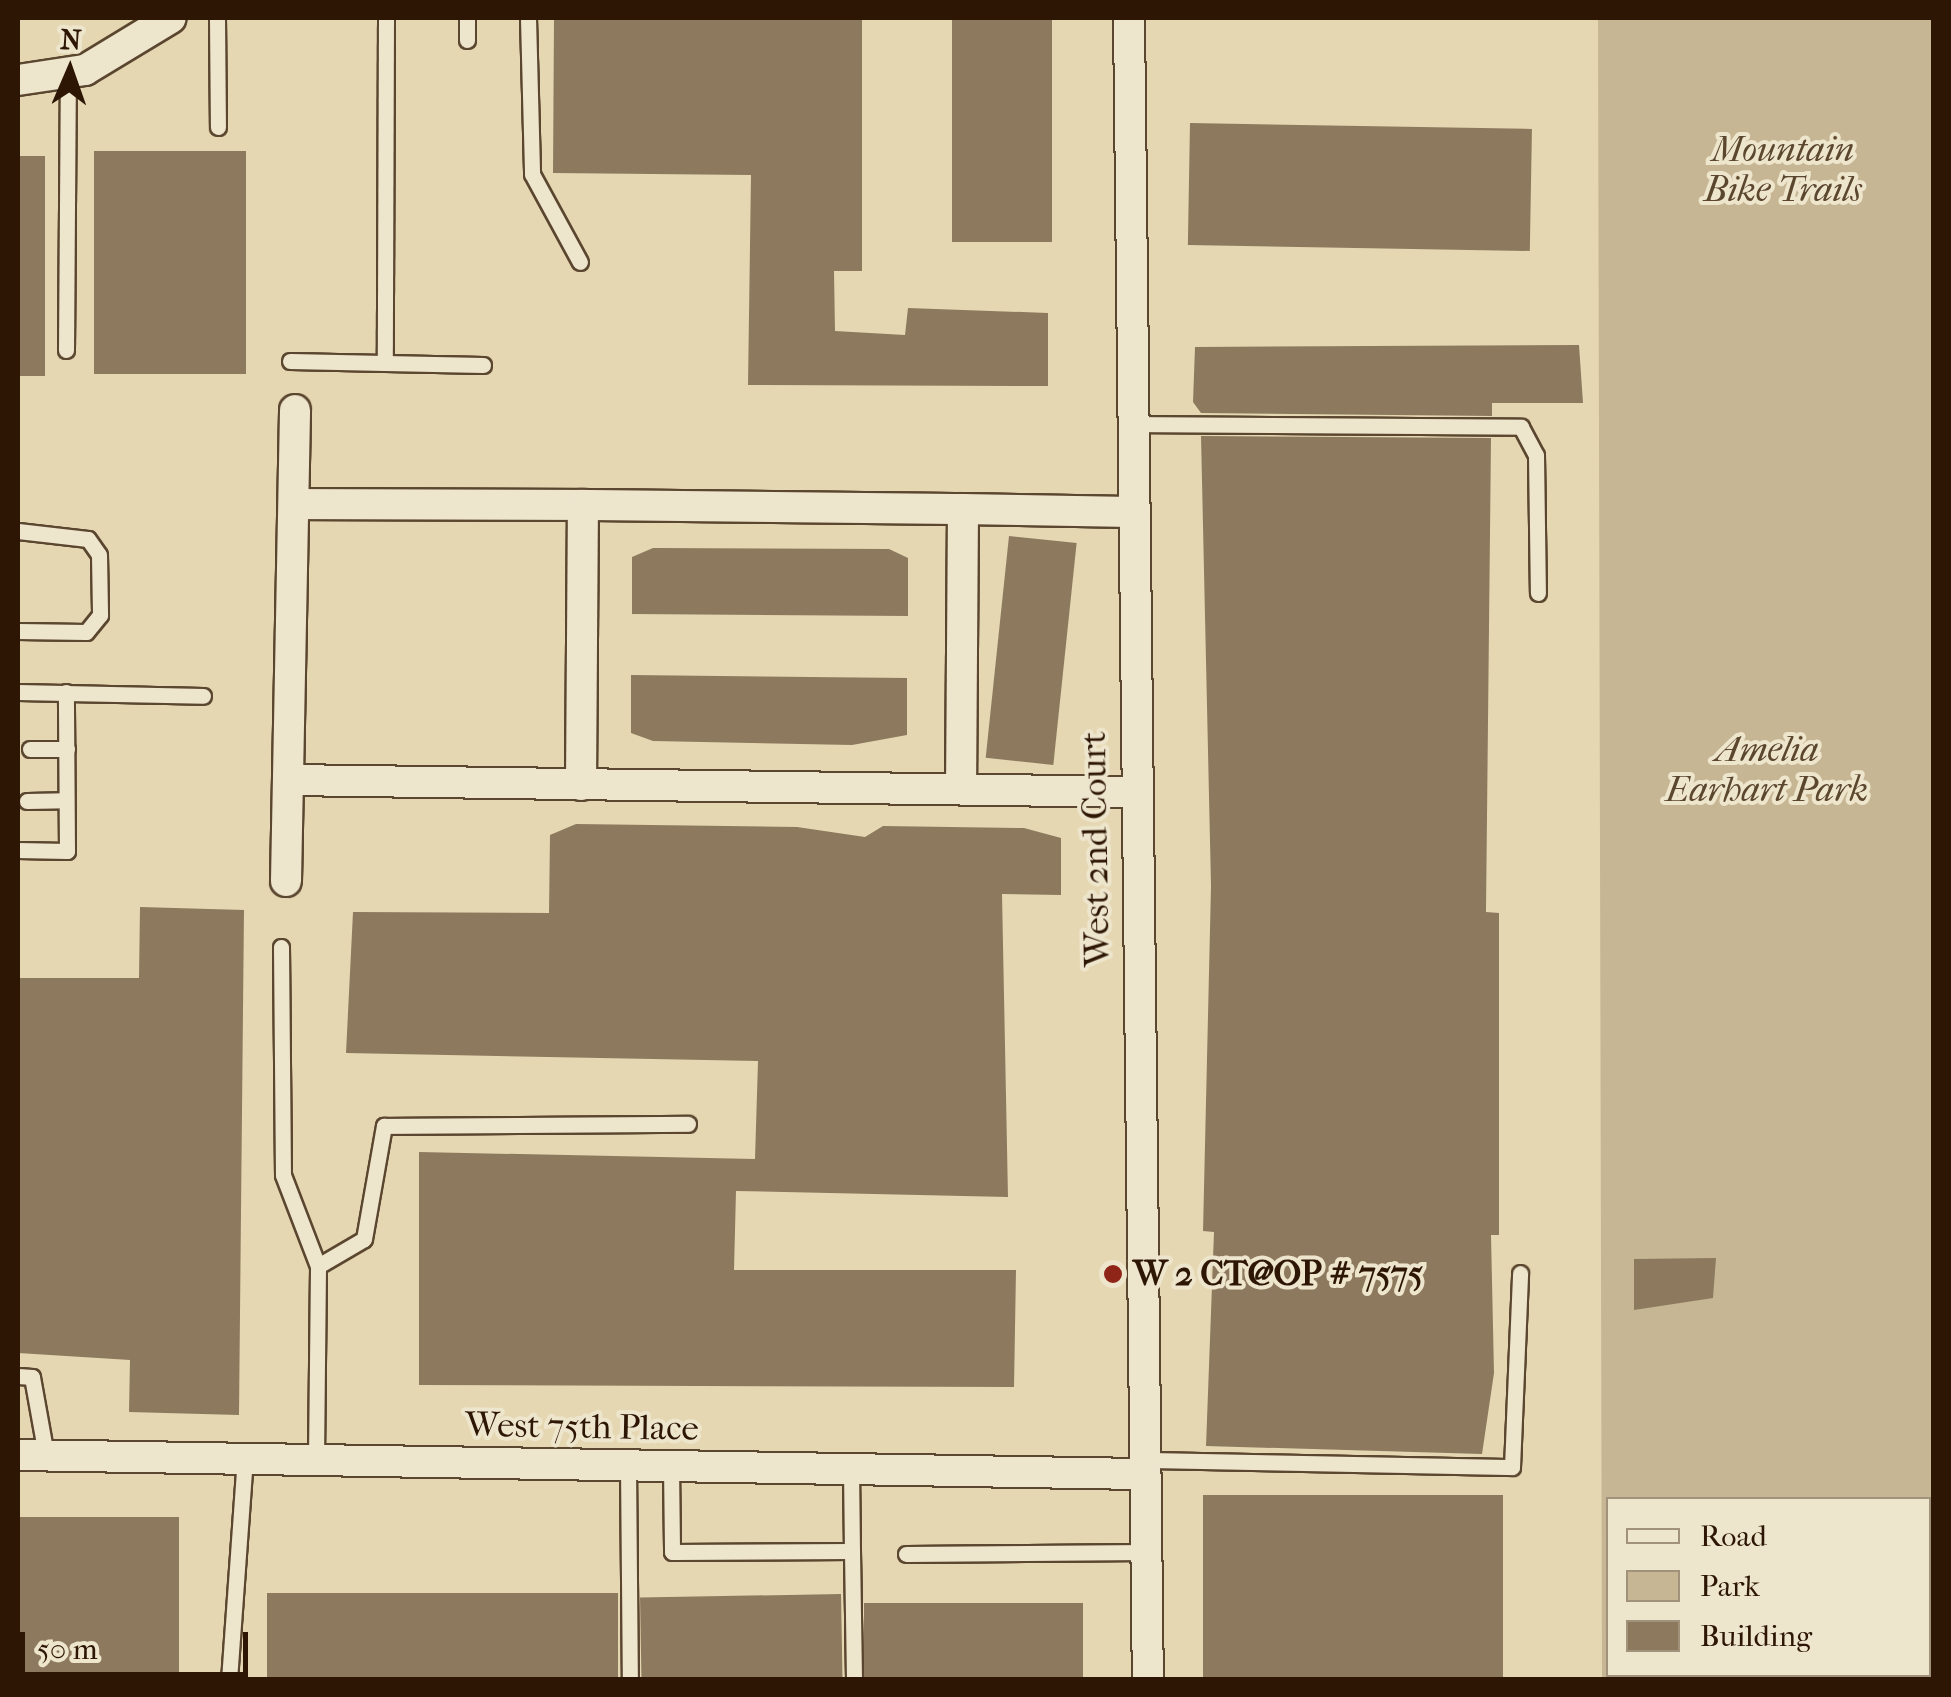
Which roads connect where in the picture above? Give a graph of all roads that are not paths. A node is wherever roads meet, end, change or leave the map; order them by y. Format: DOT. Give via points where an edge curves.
graph roads {
  1 [pos="171,18"];
  2 [pos="217,18"];
  3 [pos="386,18"];
  4 [pos="467,18"];
  5 [pos="528,18"];
  6 [pos="1129,18"];
  7 [pos="467,40"];
  8 [pos="68,74"];
  9 [pos="18,80"];
  10 [pos="218,126"];
  11 [pos="580,262"];
  12 [pos="66,350"];
  13 [pos="290,362"];
  14 [pos="385,363"];
  15 [pos="483,365"];
  16 [pos="294,410"];
  17 [pos="1128,424"];
  18 [pos="294,504"];
  19 [pos="584,506"];
  20 [pos="963,508"];
  21 [pos="1131,512"];
  22 [pos="18,531"];
  23 [pos="1538,593"];
  24 [pos="18,631"];
  25 [pos="18,692"];
  26 [pos="66,692"];
  27 [pos="203,696"];
  28 [pos="30,749"];
  29 [pos="66,750"];
  30 [pos="288,780"];
  31 [pos="582,784"];
  32 [pos="961,789"];
  33 [pos="1132,792"];
  34 [pos="28,800"];
  35 [pos="66,800"];
  36 [pos="18,850"];
  37 [pos="286,881"];
  38 [pos="281,947"];
  39 [pos="688,1124"];
  40 [pos="318,1266"];
  41 [pos="1520,1273"];
  42 [pos="18,1376"];
  43 [pos="32,1455"];
  44 [pos="245,1458"];
  45 [pos="316,1460"];
  46 [pos="628,1465"];
  47 [pos="672,1466"];
  48 [pos="1145,1467"];
  49 [pos="851,1469"];
  50 [pos="852,1551"];
  51 [pos="1146,1552"];
  52 [pos="906,1554"];
  53 [pos="229,1680"];
  54 [pos="630,1680"];
  55 [pos="854,1680"];
  56 [pos="1148,1680"];
  1 -- 8 [label="street"];
  2 -- 10 [label="lane"];
  3 -- 14 [label="lane"];
  4 -- 7 [label="lane"];
  5 -- 11 [label="lane" via="532,174"];
  6 -- 17 [label="street, West 2nd Court"];
  8 -- 9 [label="street"];
  8 -- 12 [label="lane"];
  13 -- 14 [label="lane"];
  14 -- 15 [label="lane"];
  16 -- 18 [label="street"];
  17 -- 21 [label="street, West 2nd Court"];
  17 -- 23 [label="lane" via="1521,427 1536,456"];
  18 -- 19 [label="street"];
  18 -- 30 [label="street"];
  19 -- 20 [label="street"];
  19 -- 31 [label="street"];
  20 -- 21 [label="street"];
  20 -- 32 [label="street"];
  21 -- 33 [label="street, West 2nd Court"];
  22 -- 24 [label="lane" via="88,538 99,555 100,615 86,632"];
  25 -- 26 [label="lane"];
  26 -- 27 [label="lane"];
  26 -- 29 [label="lane"];
  28 -- 29 [label="lane"];
  29 -- 35 [label="lane"];
  30 -- 31 [label="street"];
  30 -- 37 [label="street"];
  31 -- 32 [label="street"];
  32 -- 33 [label="street"];
  33 -- 48 [label="street, West 2nd Court"];
  34 -- 35 [label="lane"];
  35 -- 36 [label="lane" via="67,851"];
  38 -- 40 [label="lane" via="283,1174"];
  39 -- 40 [label="lane" via="384,1126 364,1240"];
  40 -- 45 [label="lane"];
  41 -- 48 [label="lane" via="1512,1467"];
  42 -- 43 [label="lane" via="32,1377"];
  43 -- 44 [label="street, West 75th Place"];
  44 -- 45 [label="street, West 75th Place"];
  44 -- 53 [label="lane"];
  45 -- 46 [label="street, West 75th Place"];
  46 -- 47 [label="street, West 75th Place"];
  46 -- 54 [label="lane"];
  47 -- 49 [label="street, West 75th Place"];
  47 -- 50 [label="lane" via="672,1552"];
  48 -- 49 [label="street, West 75th Place"];
  48 -- 51 [label="street, West 2nd Court"];
  49 -- 50 [label="lane"];
  50 -- 55 [label="lane"];
  51 -- 52 [label="lane"];
  51 -- 56 [label="street, West 2nd Court"];
}
